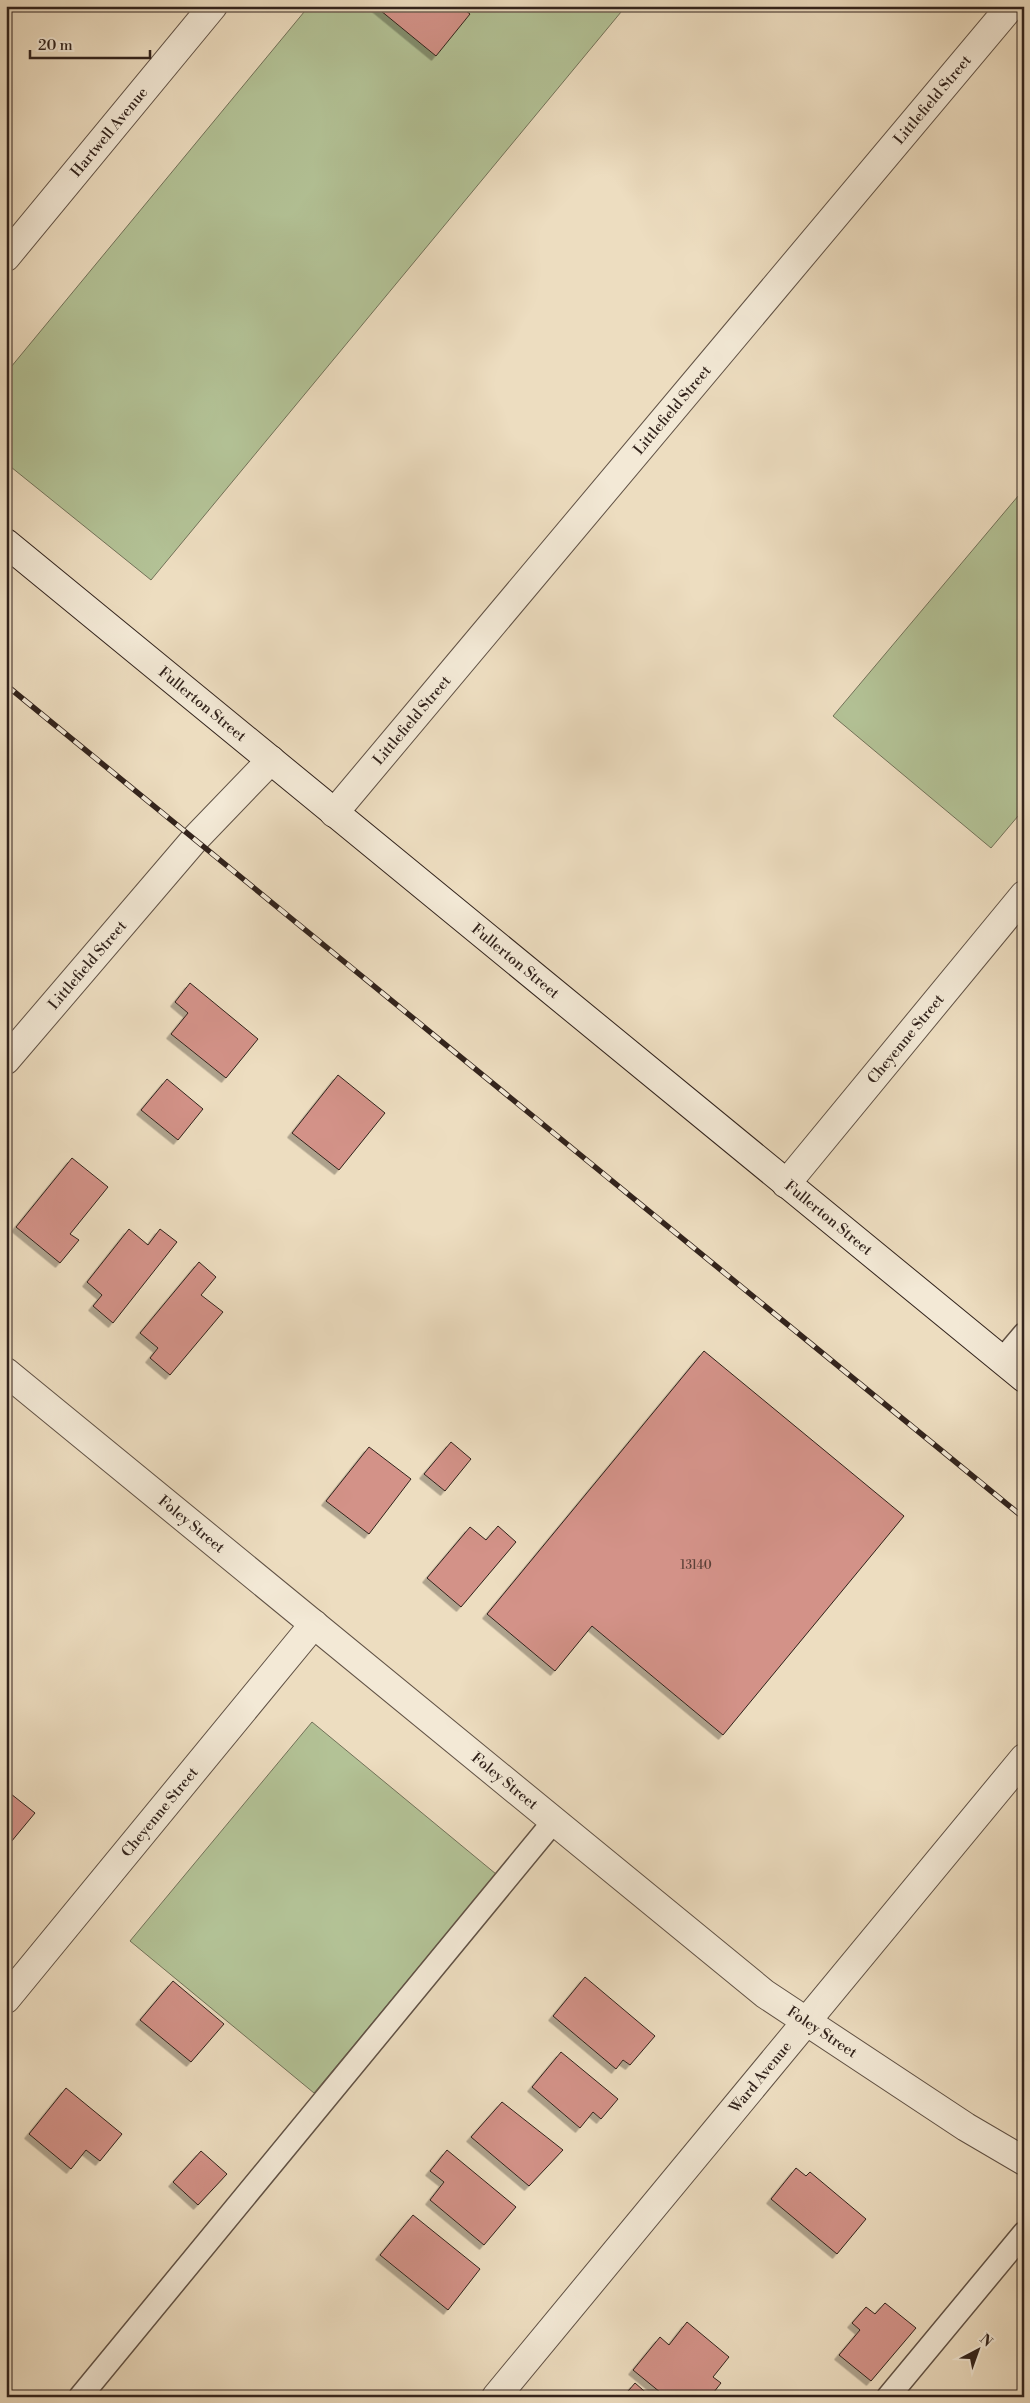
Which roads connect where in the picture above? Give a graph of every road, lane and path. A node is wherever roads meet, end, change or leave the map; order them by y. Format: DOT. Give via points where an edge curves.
graph roads {
  1 [pos="214,6"];
  2 [pos="1011,6"];
  3 [pos="6,257"];
  4 [pos="6,543"];
  5 [pos="271,760"];
  6 [pos="334,813"];
  7 [pos="1024,895"];
  8 [pos="6,1060"];
  9 [pos="786,1184"];
  10 [pos="1024,1334"];
  11 [pos="1002,1360"];
  12 [pos="6,1372"];
  13 [pos="1024,1378"];
  14 [pos="314,1624"];
  15 [pos="1024,1758"];
  16 [pos="554,1821"];
  17 [pos="6,1999"];
  18 [pos="805,2020"];
  19 [pos="1024,2161"];
  20 [pos="1024,2233"];
  21 [pos="80,2397"];
  22 [pos="496,2397"];
  23 [pos="888,2397"];
  1 -- 3 [label="street, Hartwell Avenue"];
  2 -- 6 [label="street, Littlefield Street"];
  4 -- 5 [label="street, Fullerton Street"];
  5 -- 6 [label="street, Fullerton Street"];
  5 -- 8 [label="street, Littlefield Street" via="195,839"];
  6 -- 9 [label="street, Fullerton Street"];
  7 -- 9 [label="street, Cheyenne Street"];
  9 -- 11 [label="street, Fullerton Street"];
  10 -- 11 [label="lane"];
  11 -- 13 [label="street, Fullerton Street"];
  12 -- 14 [label="street, Foley Street"];
  14 -- 16 [label="street, Foley Street"];
  14 -- 17 [label="street, Cheyenne Street"];
  15 -- 18 [label="street, Ward Avenue"];
  16 -- 18 [label="street, Foley Street" via="765,1994"];
  16 -- 21 [label="lane"];
  18 -- 19 [label="street, Foley Street" via="966,2127"];
  18 -- 22 [label="street, Ward Avenue"];
  20 -- 23 [label="lane"];
}
